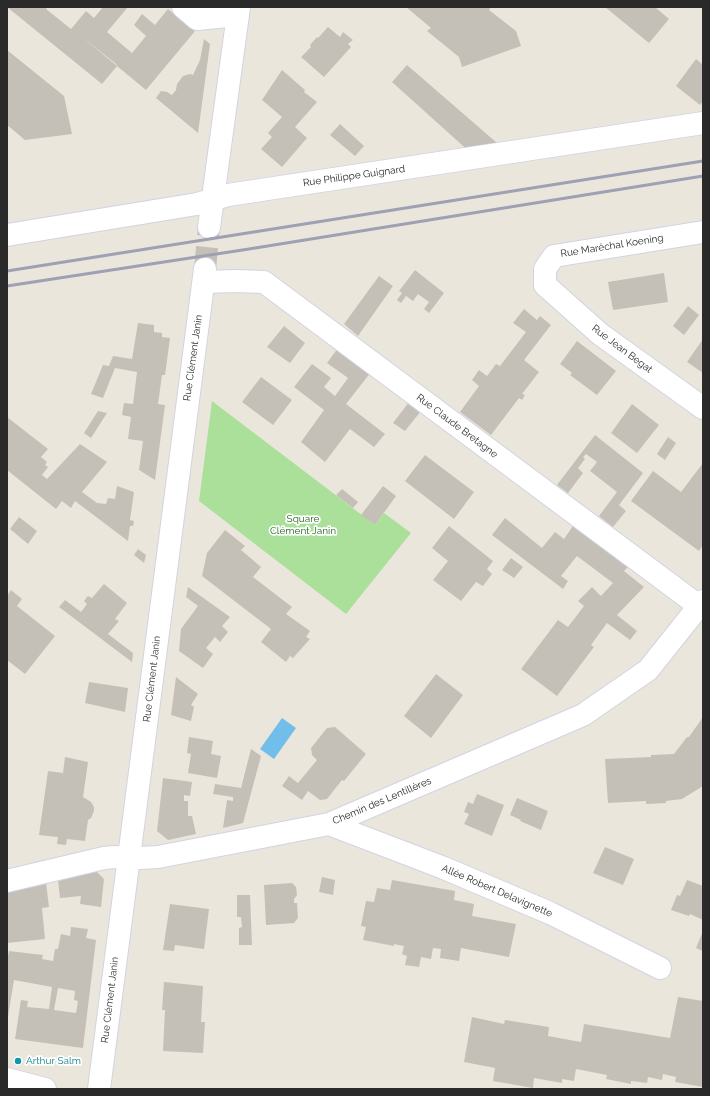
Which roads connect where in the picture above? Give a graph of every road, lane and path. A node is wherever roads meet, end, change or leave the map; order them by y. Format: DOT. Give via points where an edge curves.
graph roads {
  1 [pos="183,7"];
  2 [pos="239,11"];
  3 [pos="703,123"];
  4 [pos="212,200"];
  5 [pos="209,227"];
  6 [pos="703,232"];
  7 [pos="7,235"];
  8 [pos="204,276"];
  9 [pos="545,285"];
  10 [pos="703,408"];
  11 [pos="701,604"];
  12 [pos="329,824"];
  13 [pos="129,858"];
  14 [pos="7,881"];
  15 [pos="660,968"];
  16 [pos="7,1079"];
  17 [pos="45,1089"];
  18 [pos="99,1089"];
  1 -- 2 [label="street" via="196,19"];
  2 -- 4 [label="street"];
  3 -- 4 [label="street, Rue Philippe Guignard" via="228,195"];
  4 -- 5 [label="street"];
  4 -- 7 [label="street, Rue Philippe Guignard"];
  6 -- 9 [label="street, Rue Maréchal Koening" via="554,256 545,269"];
  8 -- 11 [label="street, Rue Claude Bretagne" via="264,282"];
  8 -- 13 [label="street, Rue Clément Janin"];
  9 -- 10 [label="street, Rue Jean Begat" via="600,334"];
  11 -- 12 [label="street, Chemin des Lentillères" via="648,670 583,715"];
  12 -- 13 [label="street, Chemin des Lentillères" via="158,857"];
  12 -- 15 [label="street, Allée Robert Delavignette" via="444,868 550,913"];
  13 -- 14 [label="street, Chemin des Lentillères" via="104,858"];
  13 -- 18 [label="street, Rue Clément Janin"];
  16 -- 17 [label="street"];
}
